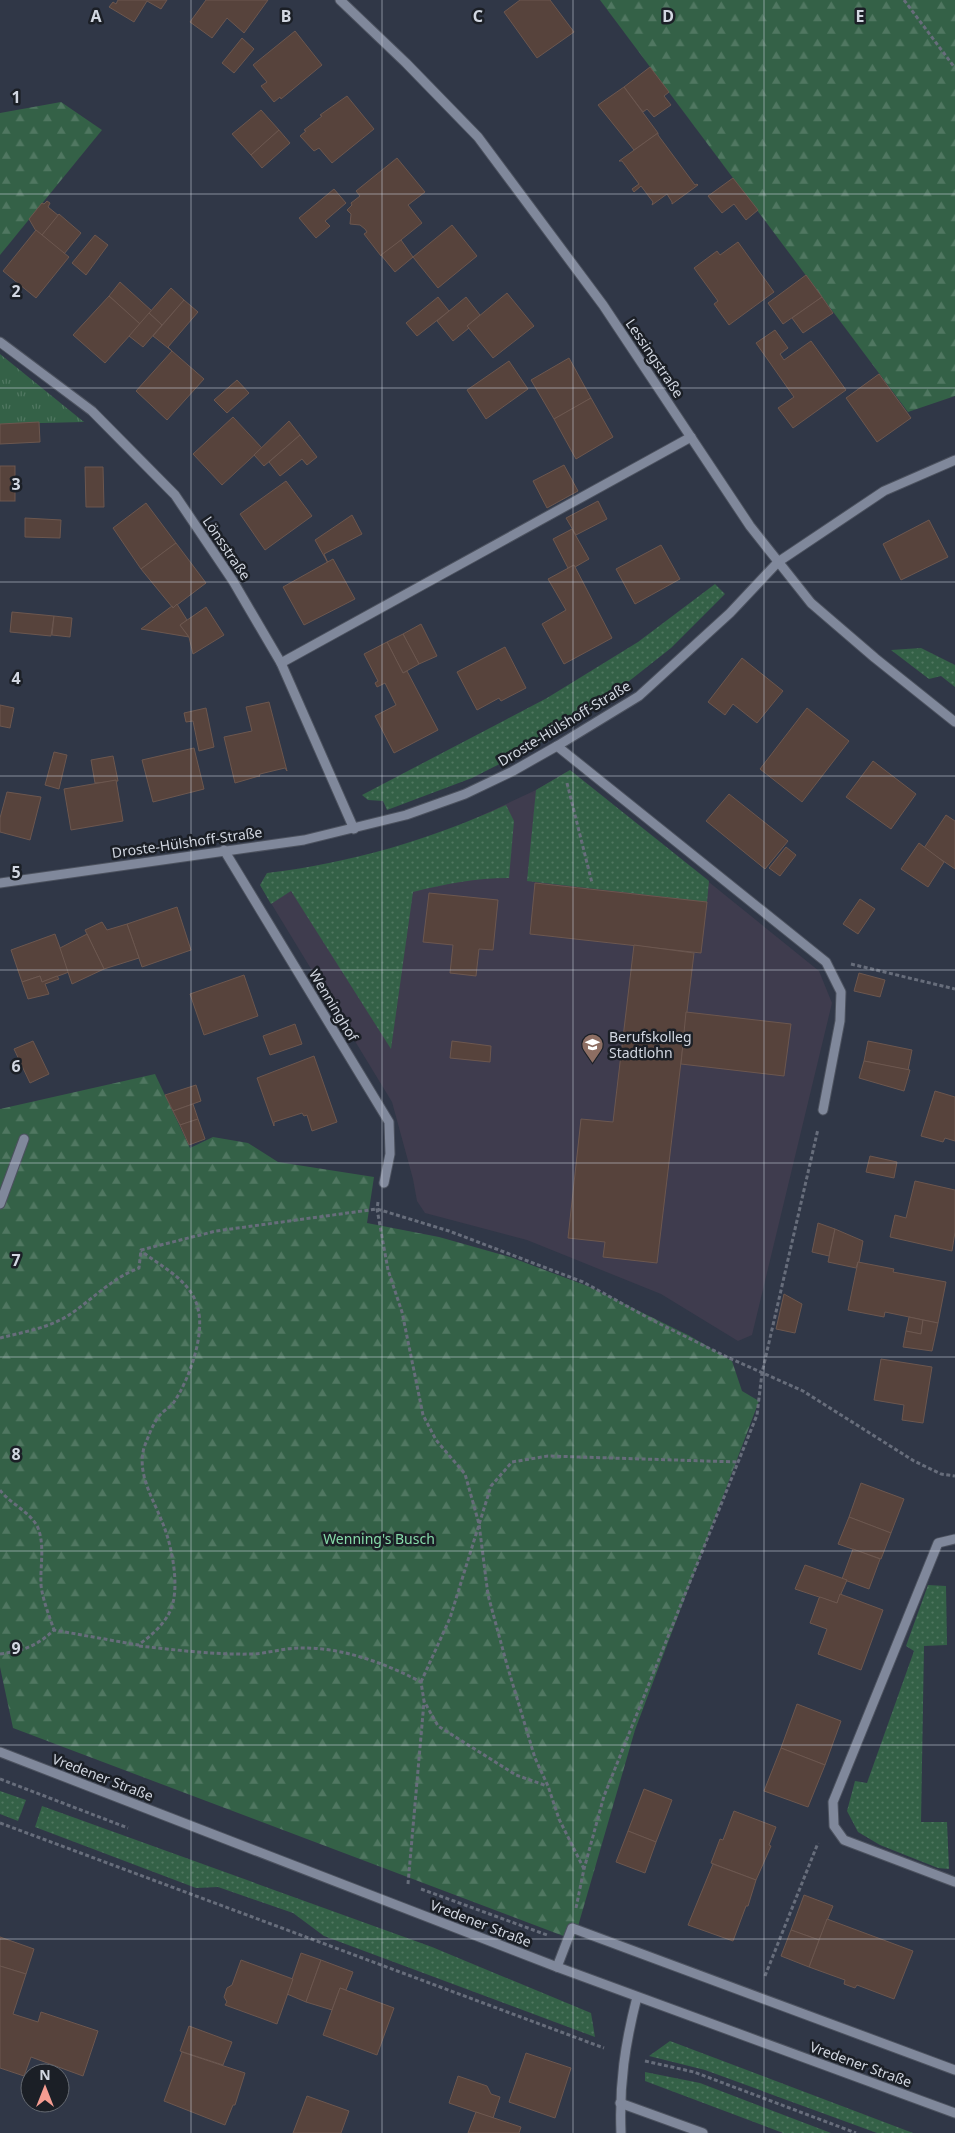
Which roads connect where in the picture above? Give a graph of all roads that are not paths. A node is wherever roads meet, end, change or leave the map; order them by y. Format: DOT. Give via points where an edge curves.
graph roads {
  1 [pos="340,0"];
  2 [pos="0,342"];
  3 [pos="691,438"];
  4 [pos="955,460"];
  5 [pos="778,562"];
  6 [pos="281,663"];
  7 [pos="955,722"];
  8 [pos="557,746"];
  9 [pos="354,829"];
  10 [pos="224,850"];
  11 [pos="0,883"];
  12 [pos="822,1110"];
  13 [pos="24,1139"];
  14 [pos="384,1182"];
  15 [pos="0,1204"];
  16 [pos="955,1539"];
  17 [pos="0,1752"];
  18 [pos="955,1882"];
  19 [pos="557,1967"];
  20 [pos="637,1997"];
  21 [pos="955,2070"];
  22 [pos="620,2103"];
  23 [pos="955,2113"];
  24 [pos="622,2133"];
  25 [pos="702,2133"];
  1 -- 3 [label="street, Lessingstraße" via="478,137 603,305"];
  2 -- 6 [label="street, Lönsstraße" via="92,411 175,495 233,581"];
  3 -- 5 [label="street, Lessingstraße"];
  3 -- 6 [label="street"];
  4 -- 5 [label="street, Droste-Hülshoff-Straße" via="884,491"];
  5 -- 7 [label="street, Lessingstraße" via="811,603"];
  5 -- 8 [label="street, Droste-Hülshoff-Straße" via="730,613 639,696"];
  6 -- 9 [label="street, Lönsstraße"];
  8 -- 9 [label="street, Droste-Hülshoff-Straße" via="465,794"];
  8 -- 12 [label="street" via="826,962 841,992 840,1021"];
  9 -- 10 [label="street, Droste-Hülshoff-Straße" via="304,840"];
  10 -- 11 [label="street, Droste-Hülshoff-Straße"];
  10 -- 14 [label="street, Wenninghof" via="389,1122 390,1154"];
  13 -- 15 [label="street"];
  16 -- 18 [label="street" via="938,1542 834,1802 834,1826 844,1840"];
  17 -- 19 [label="street, Vredener Straße"];
  19 -- 20 [label="street, Vredener Straße"];
  19 -- 21 [label="street" via="572,1928"];
  20 -- 22 [label="street" via="623,2057"];
  20 -- 23 [label="street, Vredener Straße"];
  22 -- 24 [label="street"];
  22 -- 25 [label="street"];
}
